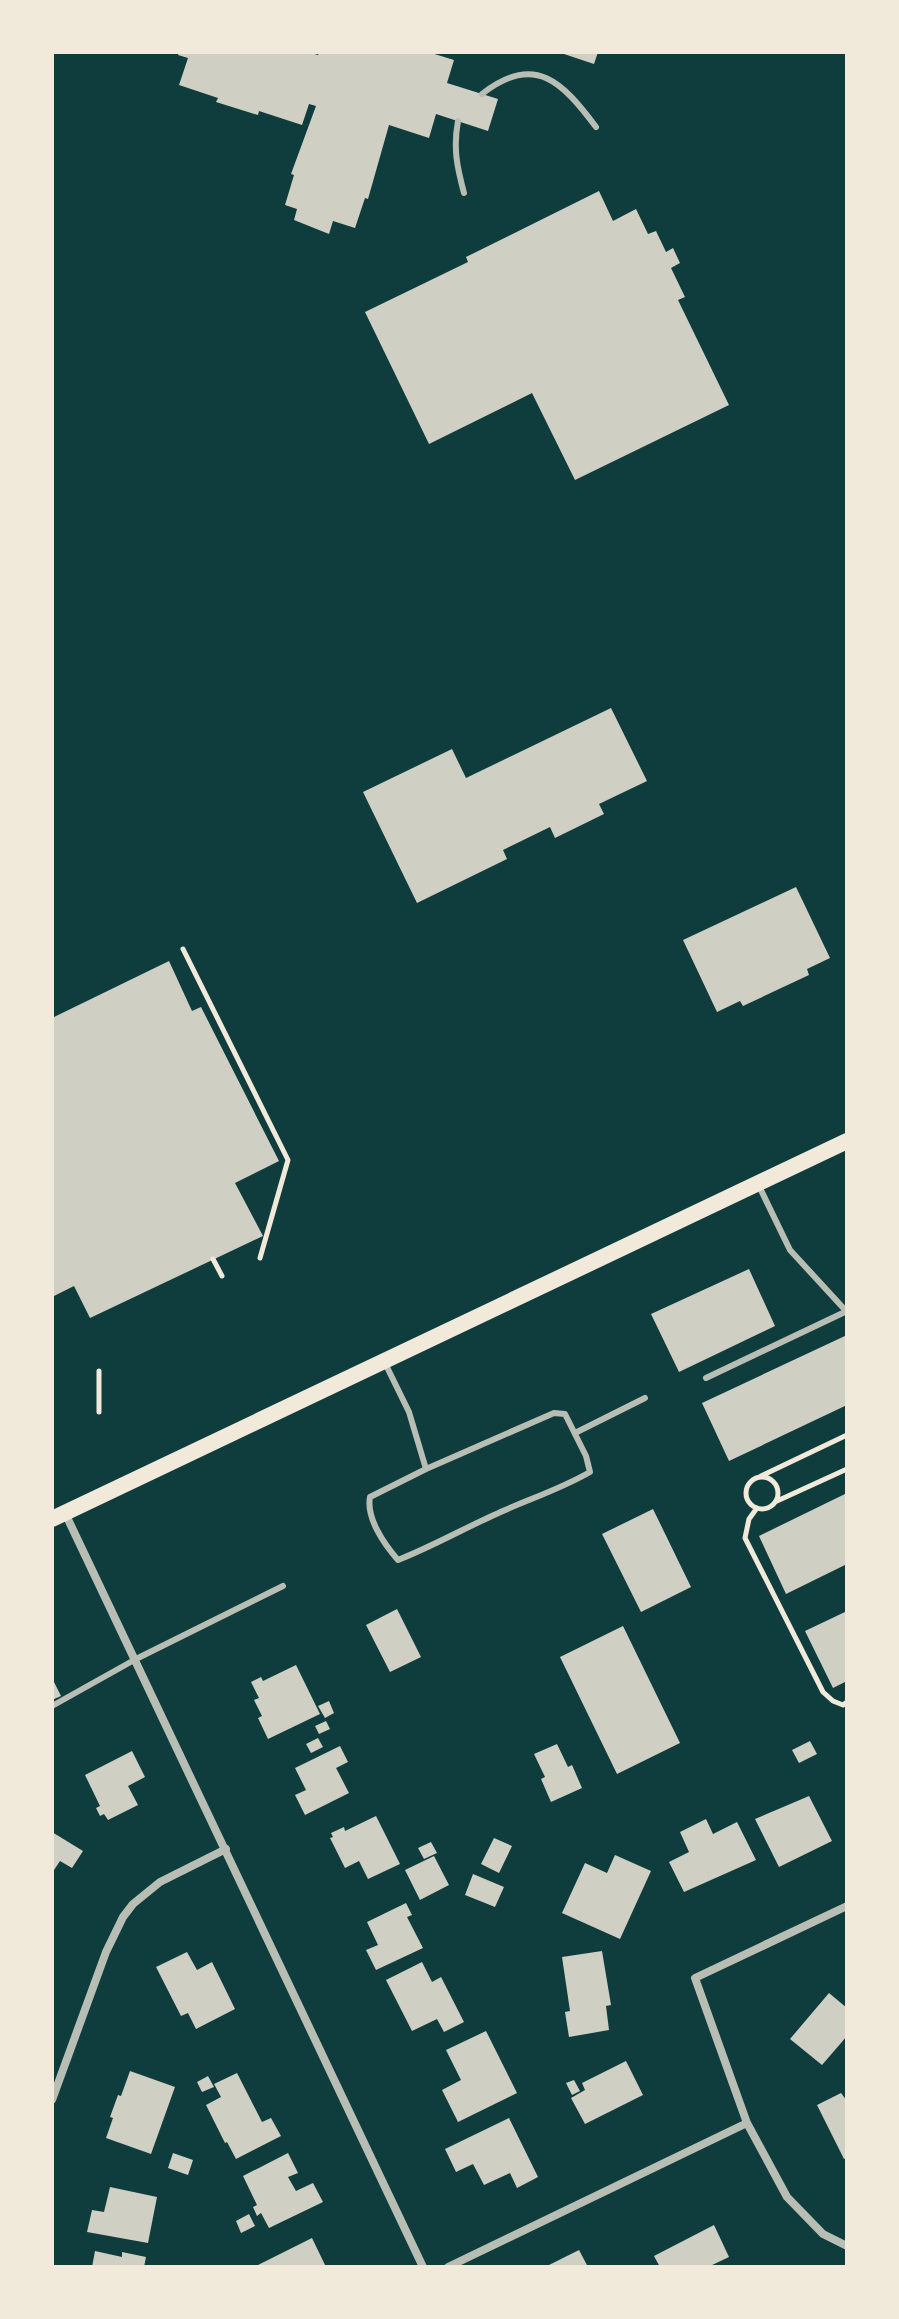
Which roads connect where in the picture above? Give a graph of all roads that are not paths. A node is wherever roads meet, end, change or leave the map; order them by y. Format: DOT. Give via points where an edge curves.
graph roads {
  1 [pos="482,94"];
  2 [pos="458,121"];
  3 [pos="596,127"];
  4 [pos="464,193"];
  5 [pos="847,1141"];
  6 [pos="758,1184"];
  7 [pos="847,1312"];
  8 [pos="384,1361"];
  9 [pos="706,1378"];
  10 [pos="645,1398"];
  11 [pos="575,1433"];
  12 [pos="426,1469"];
  13 [pos="59,1516"];
  14 [pos="283,1586"];
  15 [pos="136,1659"];
  16 [pos="52,1706"];
  17 [pos="226,1849"];
  18 [pos="847,1906"];
  19 [pos="52,2100"];
  20 [pos="747,2123"];
  21 [pos="847,2246"];
  22 [pos="423,2267"];
  23 [pos="448,2267"];
  1 -- 3 [label="lane" via="521,75 546,76 572,95"];
  2 -- 4 [label="lane" via="455,153"];
  5 -- 6 [label="main road"];
  6 -- 7 [label="lane" via="790,1250"];
  6 -- 8 [label="main road"];
  7 -- 9 [label="lane"];
  8 -- 12 [label="lane" via="409,1412"];
  8 -- 13 [label="main road"];
  10 -- 11 [label="lane"];
  11 -- 12 [label="lane" via="565,1414 554,1413"];
  11 -- 12 [label="lane" via="590,1472 398,1560 368,1509 370,1497"];
  13 -- 15 [label="street"];
  14 -- 15 [label="lane"];
  15 -- 16 [label="lane"];
  15 -- 17 [label="street"];
  17 -- 19 [label="street" via="160,1882 123,1917"];
  17 -- 22 [label="street"];
  18 -- 20 [label="street" via="695,1978"];
  20 -- 21 [label="street" via="787,2197 823,2234"];
  20 -- 23 [label="street"];
}
